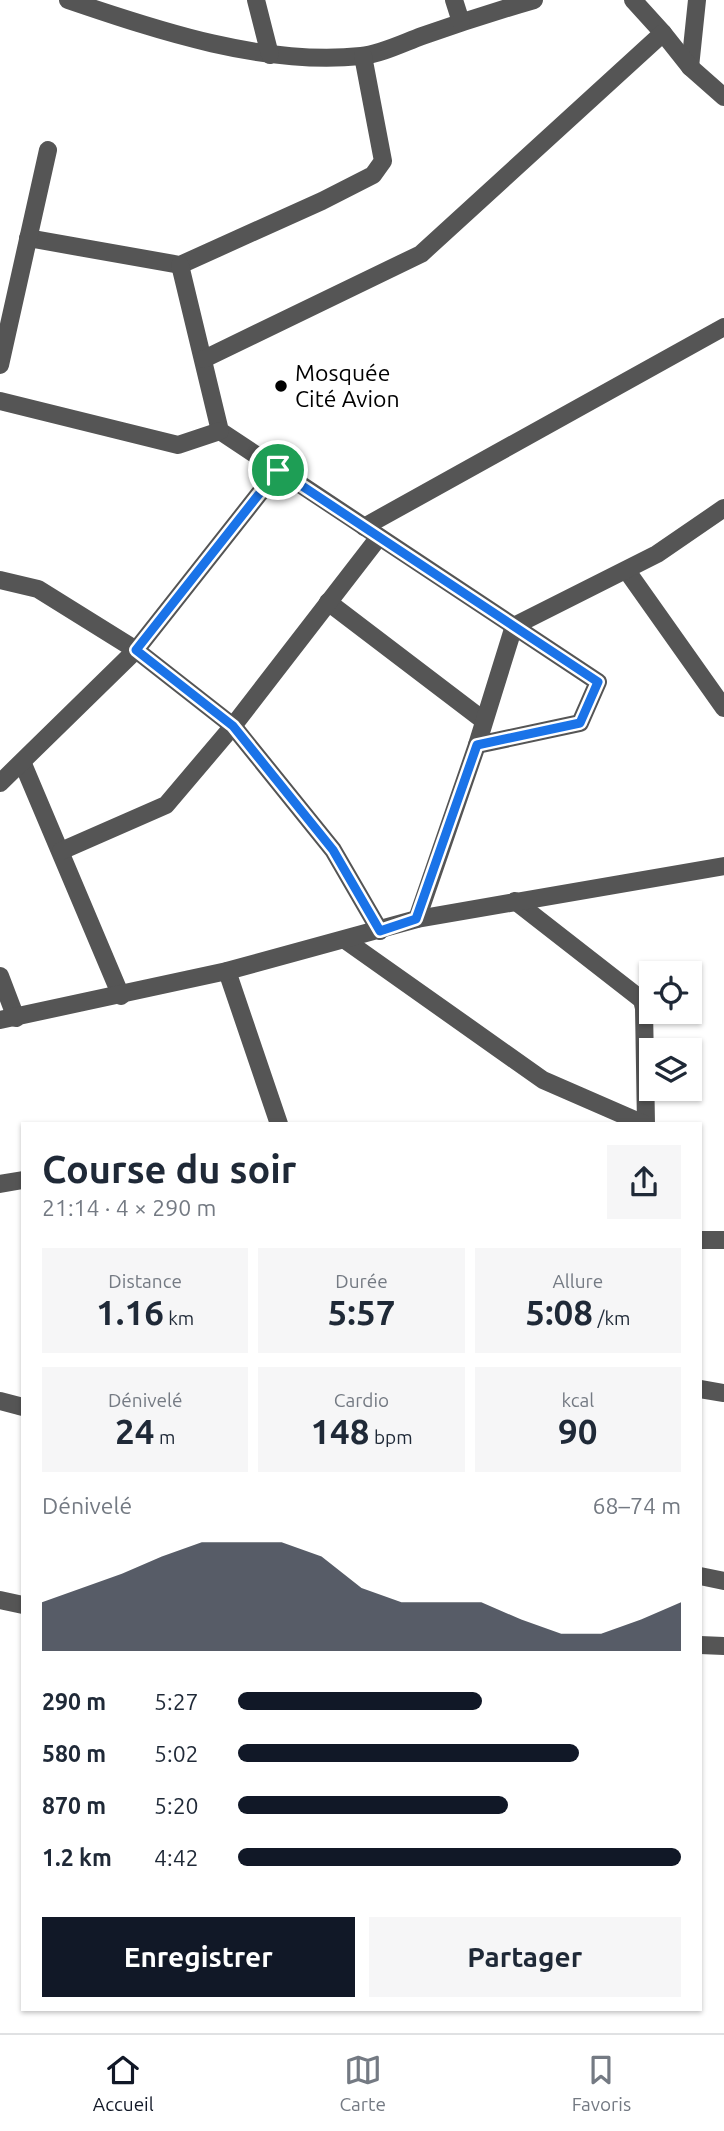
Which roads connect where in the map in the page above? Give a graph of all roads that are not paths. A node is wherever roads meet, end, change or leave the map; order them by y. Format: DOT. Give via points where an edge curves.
graph roads {
  1 [pos="68,0"];
  2 [pos="256,0"];
  3 [pos="454,0"];
  4 [pos="534,0"];
  5 [pos="633,0"];
  6 [pos="697,0"];
  7 [pos="461,22"];
  8 [pos="663,33"];
  9 [pos="270,55"];
  10 [pos="363,56"];
  11 [pos="690,67"];
  12 [pos="724,97"];
  13 [pos="48,150"];
  14 [pos="28,239"];
  15 [pos="180,265"];
  16 [pos="724,327"];
  17 [pos="204,359"];
  18 [pos="0,365"];
  19 [pos="0,401"];
  20 [pos="220,431"];
  21 [pos="278,470"];
  22 [pos="724,508"];
  23 [pos="372,532"];
  24 [pos="626,571"];
  25 [pos="0,580"];
  26 [pos="328,602"];
  27 [pos="514,626"];
  28 [pos="136,650"];
  29 [pos="724,708"];
  30 [pos="483,720"];
  31 [pos="233,726"];
  32 [pos="477,745"];
  33 [pos="23,764"];
  34 [pos="0,783"];
  35 [pos="61,850"];
  36 [pos="724,866"];
  37 [pos="515,901"];
  38 [pos="416,919"];
  39 [pos="380,931"];
  40 [pos="345,940"];
  41 [pos="227,971"];
  42 [pos="0,976"];
  43 [pos="121,996"];
  44 [pos="8,1019"];
  45 [pos="278,1122"];
  46 [pos="640,1122"];
  47 [pos="645,1122"];
  48 [pos="21,1181"];
  49 [pos="0,1184"];
  50 [pos="702,1240"];
  51 [pos="724,1240"];
  52 [pos="702,1389"];
  53 [pos="724,1393"];
  54 [pos="0,1401"];
  55 [pos="21,1406"];
  56 [pos="702,1576"];
  57 [pos="724,1581"];
  58 [pos="0,1600"];
  59 [pos="21,1605"];
  60 [pos="702,1645"];
  61 [pos="724,1646"];
  1 -- 9 [label="street" via="147,27"];
  2 -- 9 [label="street"];
  3 -- 7 [label="street"];
  4 -- 7 [label="street"];
  5 -- 8 [label="street"];
  6 -- 11 [label="street"];
  7 -- 10 [label="street"];
  8 -- 11 [label="street"];
  8 -- 17 [label="street" via="421,254"];
  9 -- 10 [label="street"];
  10 -- 15 [label="street" via="383,161 380,168 314,205"];
  11 -- 12 [label="street"];
  13 -- 14 [label="street"];
  14 -- 15 [label="street"];
  14 -- 18 [label="street"];
  15 -- 17 [label="street"];
  16 -- 23 [label="street"];
  17 -- 20 [label="street"];
  19 -- 20 [label="street" via="178,445"];
  20 -- 21 [label="street"];
  21 -- 23 [label="street"];
  21 -- 28 [label="street"];
  22 -- 24 [label="street"];
  23 -- 26 [label="street"];
  23 -- 27 [label="street"];
  24 -- 27 [label="street"];
  24 -- 29 [label="street"];
  25 -- 28 [label="street" via="38,589"];
  26 -- 30 [label="street"];
  26 -- 31 [label="street"];
  27 -- 30 [label="street"];
  27 -- 32 [label="street" via="598,682 580,723"];
  28 -- 31 [label="street"];
  28 -- 33 [label="street"];
  30 -- 32 [label="street"];
  31 -- 35 [label="street" via="166,805"];
  31 -- 39 [label="street" via="333,850"];
  32 -- 38 [label="street"];
  33 -- 34 [label="street"];
  33 -- 35 [label="street"];
  35 -- 43 [label="street"];
  36 -- 37 [label="street"];
  37 -- 38 [label="street"];
  37 -- 47 [label="street" via="642,1000"];
  38 -- 39 [label="street"];
  39 -- 40 [label="street"];
  40 -- 41 [label="street"];
  40 -- 46 [label="street" via="543,1080"];
  41 -- 43 [label="street"];
  41 -- 45 [label="street"];
  42 -- 44 [label="street"];
  43 -- 44 [label="street"];
  48 -- 49 [label="street"];
  50 -- 51 [label="street"];
  52 -- 53 [label="street"];
  54 -- 55 [label="street"];
  56 -- 57 [label="street"];
  58 -- 59 [label="street"];
  60 -- 61 [label="street"];
}
